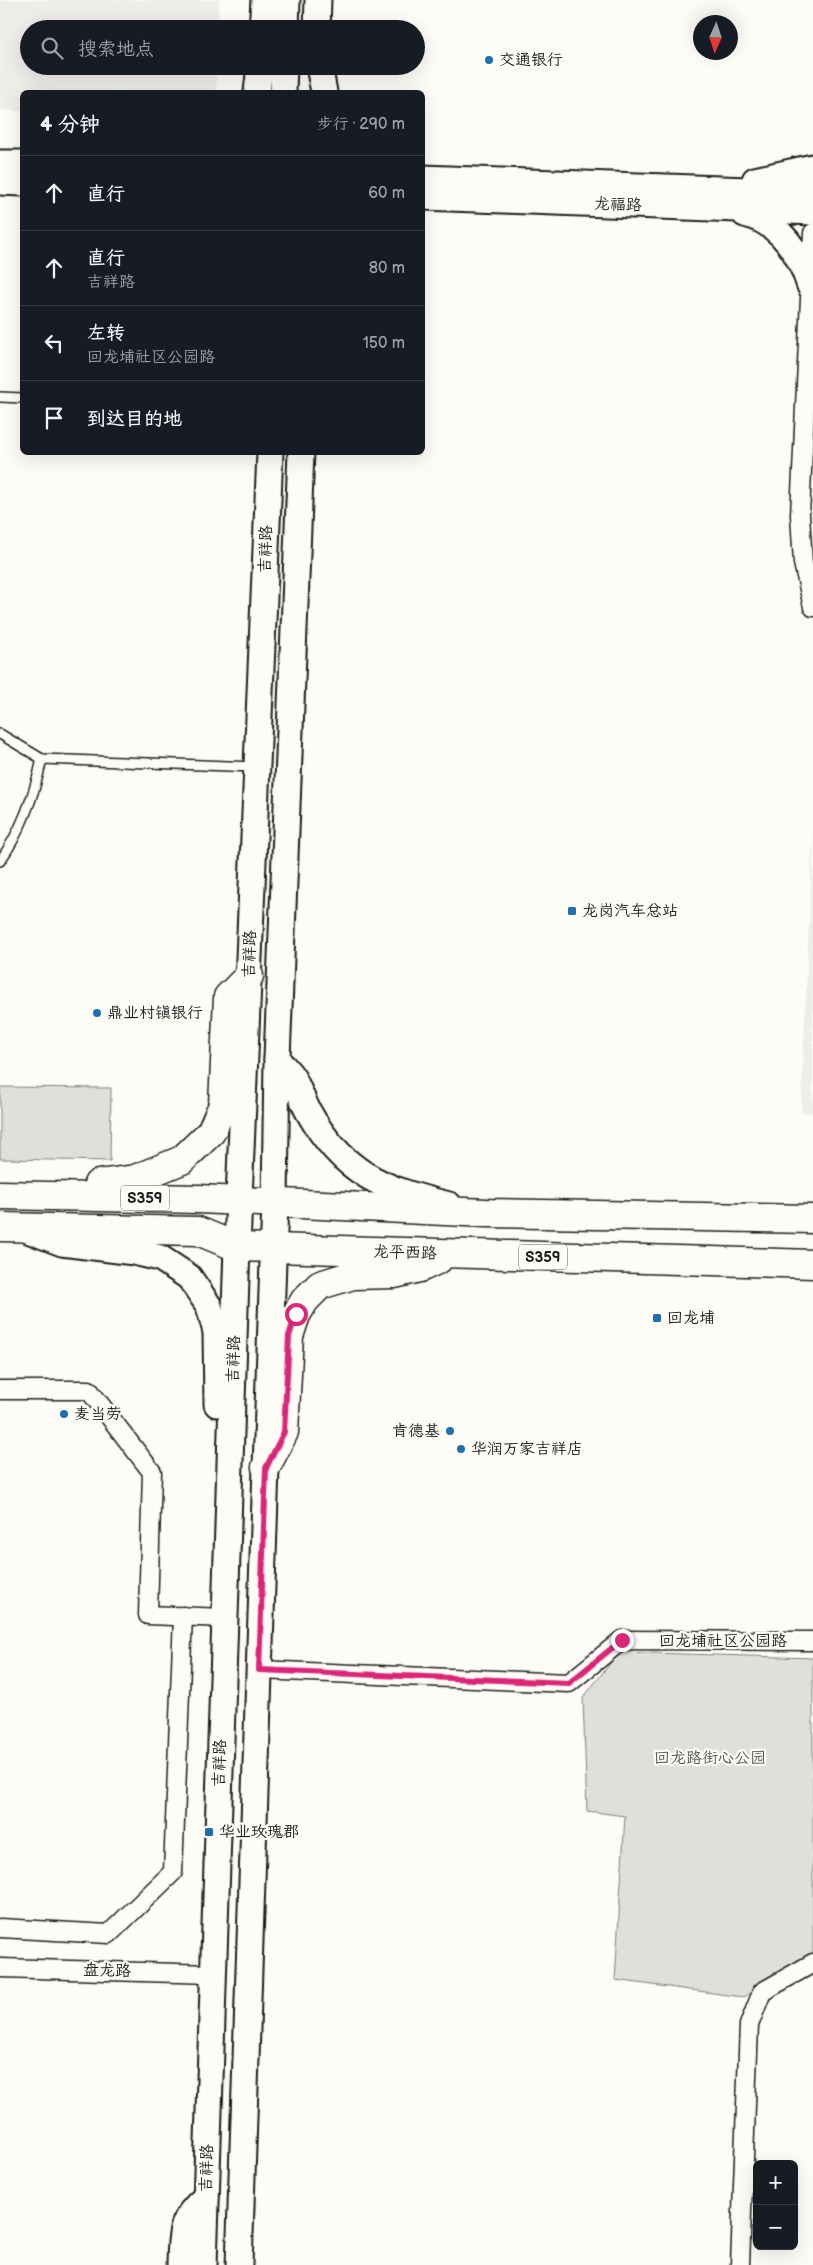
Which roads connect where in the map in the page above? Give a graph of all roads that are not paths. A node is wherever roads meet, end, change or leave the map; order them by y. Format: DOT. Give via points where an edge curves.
graph roads {
  1 [pos="264,0"];
  2 [pos="287,0"];
  3 [pos="318,0"];
  4 [pos="263,20"];
  5 [pos="286,20"];
  6 [pos="317,20"];
  7 [pos="259,75"];
  8 [pos="284,75"];
  9 [pos="315,75"];
  10 [pos="321,75"];
  11 [pos="257,90"];
  12 [pos="283,90"];
  13 [pos="314,90"];
  14 [pos="324,90"];
  15 [pos="425,162"];
  16 [pos="0,163"];
  17 [pos="20,163"];
  18 [pos="813,167"];
  19 [pos="425,178"];
  20 [pos="0,182"];
  21 [pos="533,182"];
  22 [pos="20,183"];
  23 [pos="689,188"];
  24 [pos="425,197"];
  25 [pos="462,199"];
  26 [pos="811,200"];
  27 [pos="425,207"];
  28 [pos="726,209"];
  29 [pos="813,233"];
  30 [pos="810,286"];
  31 [pos="0,397"];
  32 [pos="20,398"];
  33 [pos="270,455"];
  34 [pos="302,455"];
  35 [pos="813,607"];
  36 [pos="0,734"];
  37 [pos="42,759"];
  38 [pos="257,767"];
  39 [pos="0,861"];
  40 [pos="249,976"];
  41 [pos="277,1059"];
  42 [pos="8,1195"];
  43 [pos="239,1201"];
  44 [pos="275,1202"];
  45 [pos="486,1213"];
  46 [pos="813,1219"];
  47 [pos="10,1227"];
  48 [pos="238,1247"];
  49 [pos="274,1248"];
  50 [pos="449,1254"];
  51 [pos="813,1264"];
  52 [pos="0,1390"];
  53 [pos="230,1467"];
  54 [pos="266,1468"];
  55 [pos="183,1616"];
  56 [pos="225,1618"];
  57 [pos="813,1641"];
  58 [pos="259,1670"];
  59 [pos="0,1928"];
  60 [pos="813,1963"];
  61 [pos="0,1968"];
  62 [pos="213,1974"];
  63 [pos="206,2196"];
  64 [pos="180,2265"];
  65 [pos="204,2265"];
  66 [pos="239,2265"];
  67 [pos="740,2265"];
  1 -- 4 [label="main road"];
  2 -- 5 [label="main road"];
  3 -- 6 [label="main road"];
  7 -- 11 [label="main road"];
  8 -- 12 [label="main road"];
  9 -- 13 [label="main road"];
  10 -- 14 [label="main road"];
  15 -- 21 [label="main road" via="508,170"];
  16 -- 17 [label="main road"];
  18 -- 23 [label="main road" via="771,178"];
  19 -- 21 [label="main road, 龙福路"];
  20 -- 22 [label="main road"];
  21 -- 23 [label="main road, 龙福路"];
  23 -- 26 [label="main road, 龙福路"];
  24 -- 25 [label="main road, 龙福路"];
  25 -- 27 [label="main road"];
  25 -- 28 [label="main road, 龙福路"];
  26 -- 28 [label="main road, 龙福路"];
  28 -- 30 [label="main road" via="753,216 774,227 802,262"];
  29 -- 30 [label="street"];
  30 -- 35 [label="street" via="800,515 803,563"];
  31 -- 32 [label="lane"];
  33 -- 38 [label="main road, 吉祥路"];
  34 -- 41 [label="main road, 吉祥路"];
  36 -- 37 [label="lane"];
  37 -- 38 [label="lane"];
  37 -- 39 [label="lane" via="30,806"];
  38 -- 40 [label="main road, 吉祥路"];
  40 -- 42 [label="main road" via="228,997 223,1104 211,1132 182,1160 135,1179"];
  40 -- 43 [label="main road, 吉祥路"];
  41 -- 44 [label="main road, 吉祥路"];
  41 -- 45 [label="main road" via="293,1078 308,1112 332,1147 357,1171 395,1189"];
  42 -- 43 [label="main road, S359"];
  43 -- 44 [label="main road, S359"];
  43 -- 48 [label="main road, 吉祥路"];
  44 -- 45 [label="main road, S359"];
  44 -- 49 [label="main road, 吉祥路"];
  45 -- 46 [label="main road, S359"];
  47 -- 48 [label="main road, 龙平西路 / S359" via="198,1231"];
  47 -- 53 [label="main road" via="62,1243 160,1258 189,1277 209,1306 216,1332 218,1431"];
  48 -- 49 [label="main road, 龙平西路 / S359"];
  48 -- 53 [label="main road, 吉祥路"];
  49 -- 50 [label="main road, 龙平西路 / S359"];
  49 -- 54 [label="main road, 吉祥路"];
  50 -- 51 [label="main road, 龙平西路 / S359"];
  50 -- 54 [label="main road" via="420,1268 395,1274 354,1275 320,1285 305,1300 296,1314 289,1336 284,1432"];
  52 -- 55 [label="street" via="89,1390 152,1472 148,1615"];
  53 -- 56 [label="main road, 吉祥路"];
  54 -- 58 [label="main road, 吉祥路"];
  55 -- 56 [label="street"];
  55 -- 59 [label="street" via="173,1872 109,1934"];
  56 -- 62 [label="main road, 吉祥路"];
  57 -- 58 [label="street, 回龙埔社区公园路" via="622,1640 569,1683"];
  58 -- 66 [label="main road, 吉祥路"];
  60 -- 67 [label="street" via="762,1992 749,2025"];
  61 -- 62 [label="street, 盘龙路"];
  62 -- 63 [label="main road, 吉祥路"];
  63 -- 64 [label="main road" via="184,2221"];
  63 -- 65 [label="main road, 吉祥路"];
}
